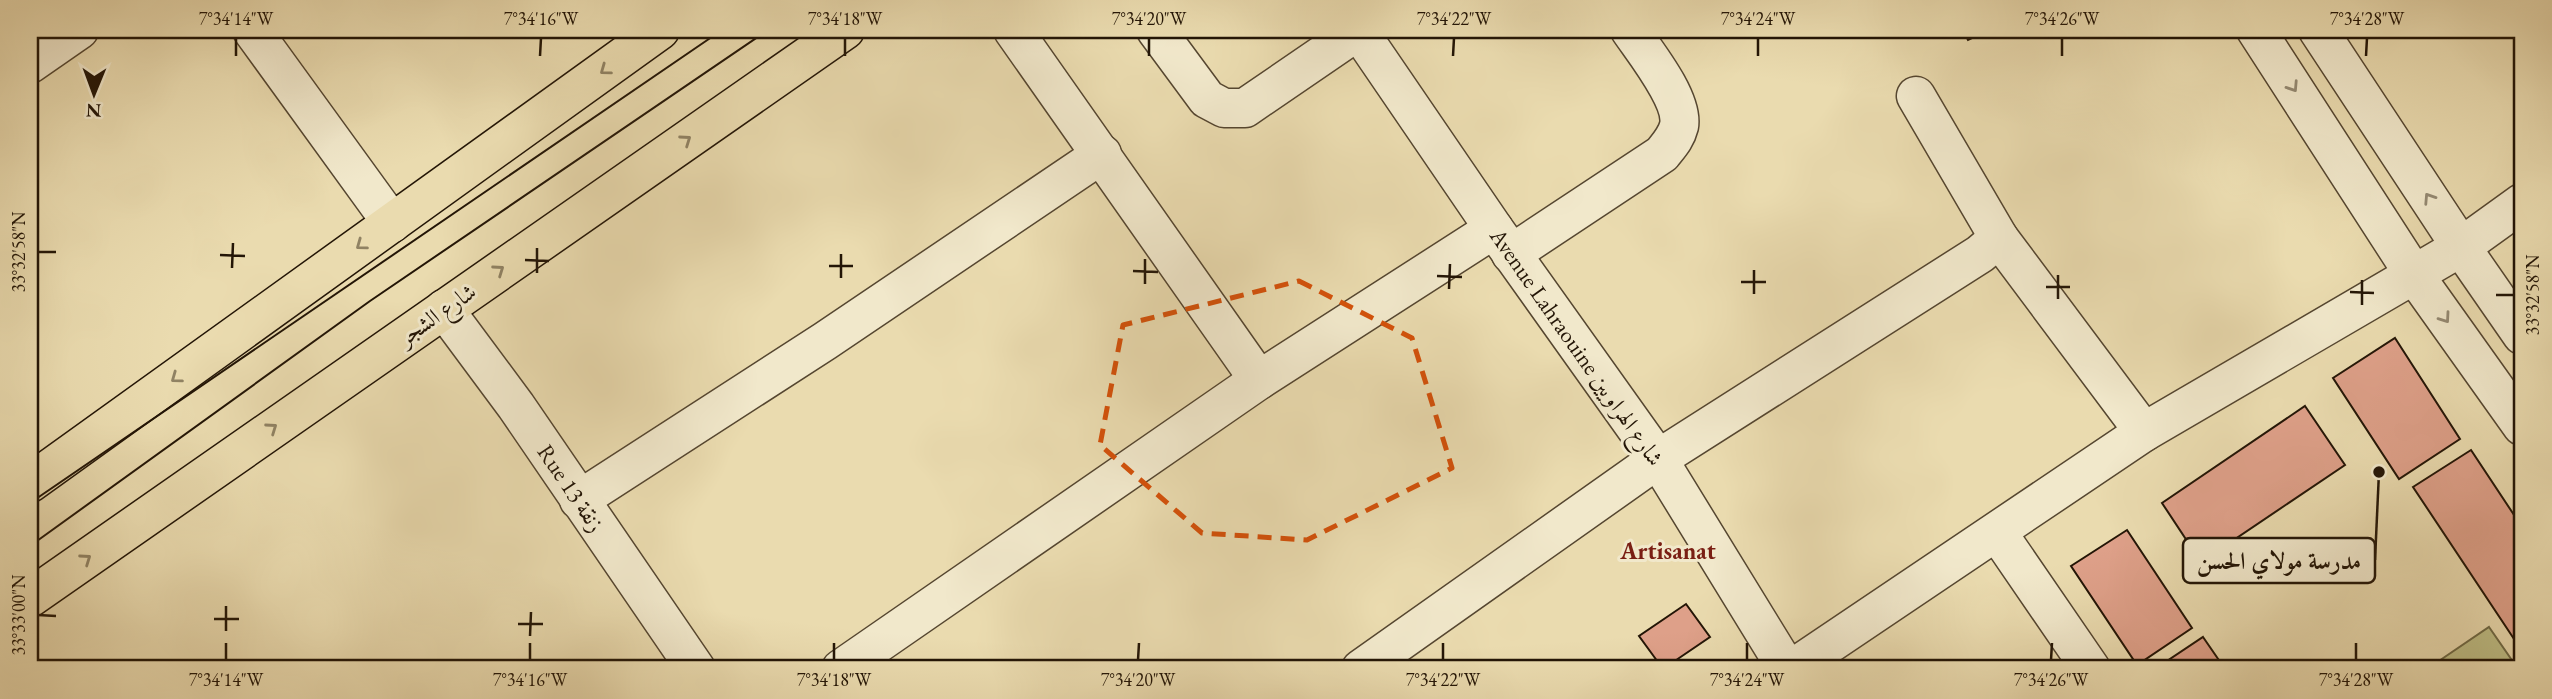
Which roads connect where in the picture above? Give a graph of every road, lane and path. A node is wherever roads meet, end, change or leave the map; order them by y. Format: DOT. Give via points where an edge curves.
graph roads {
  1 [pos="79,30"];
  2 [pos="252,30"];
  3 [pos="660,30"];
  4 [pos="845,30"];
  5 [pos="1013,30"];
  6 [pos="1156,30"];
  7 [pos="1358,30"];
  8 [pos="1630,30"];
  9 [pos="2256,30"];
  10 [pos="2319,30"];
  11 [pos="30,64"];
  12 [pos="1916,96"];
  13 [pos="1102,155"];
  14 [pos="2522,203"];
  15 [pos="392,223"];
  16 [pos="1999,237"];
  17 [pos="1503,242"];
  18 [pos="2461,247"];
  19 [pos="2413,273"];
  20 [pos="444,309"];
  21 [pos="2522,335"];
  22 [pos="1259,380"];
  23 [pos="2522,426"];
  24 [pos="2144,432"];
  25 [pos="1658,459"];
  26 [pos="30,483"];
  27 [pos="579,500"];
  28 [pos="1997,532"];
  29 [pos="30,598"];
  30 [pos="696,669"];
  31 [pos="841,669"];
  32 [pos="1361,669"];
  33 [pos="1789,669"];
  34 [pos="2091,669"];
  1 -- 11 [label="street"];
  2 -- 15 [label="street"];
  3 -- 15 [label="main road, one-way"];
  20 -- 4 [label="main road, شارع الشجر, one-way"];
  5 -- 13 [label="street"];
  6 -- 7 [label="street" via="1207,99 1224,108 1245,108"];
  7 -- 17 [label="street, Avenue Lahraouine شارع الهراويين"];
  8 -- 17 [label="street" via="1676,102 1680,123 1674,140 1662,154"];
  9 -- 19 [label="street, one-way"];
  18 -- 10 [label="street, one-way"];
  12 -- 16 [label="street"];
  13 -- 22 [label="street"];
  13 -- 27 [label="street"];
  14 -- 18 [label="street"];
  15 -- 26 [label="main road, one-way"];
  16 -- 24 [label="street"];
  16 -- 25 [label="street" via="1980,254"];
  17 -- 22 [label="street"];
  17 -- 25 [label="street, Avenue Lahraouine شارع الهراويين"];
  18 -- 19 [label="street"];
  18 -- 21 [label="street"];
  19 -- 23 [label="street, one-way"];
  19 -- 24 [label="street"];
  20 -- 27 [label="street, Rue 13 زنقة"];
  29 -- 20 [label="main road, شارع الشجر, one-way"];
  22 -- 31 [label="street"];
  24 -- 28 [label="street"];
  25 -- 32 [label="street"];
  25 -- 33 [label="street, Avenue Lahraouine شارع الهراويين"];
  27 -- 30 [label="street, Rue 13 زنقة"];
  28 -- 33 [label="street"];
  28 -- 34 [label="street"];
}
